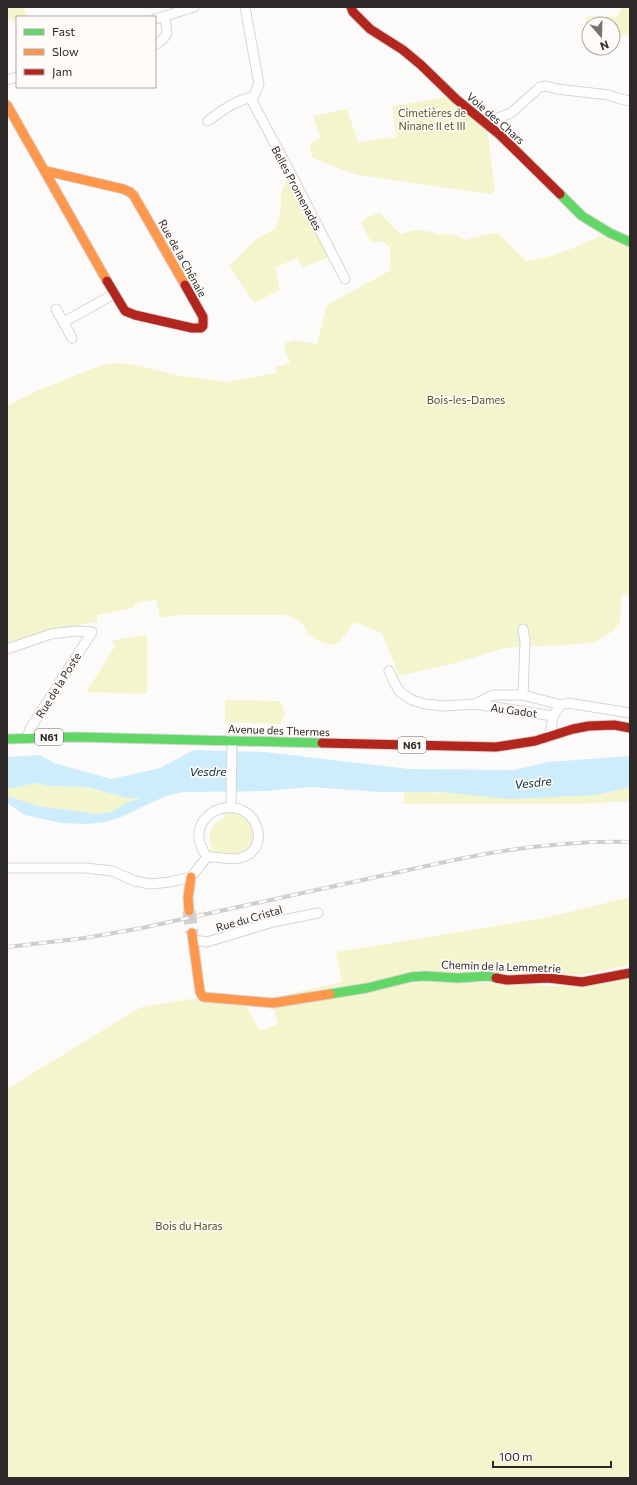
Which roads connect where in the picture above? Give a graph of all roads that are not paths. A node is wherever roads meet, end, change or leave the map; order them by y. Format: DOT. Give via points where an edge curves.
graph roads {
  1 [pos="192,7"];
  2 [pos="246,7"];
  3 [pos="351,7"];
  4 [pos="159,18"];
  5 [pos="156,44"];
  6 [pos="253,97"];
  7 [pos="630,101"];
  8 [pos="7,105"];
  9 [pos="208,121"];
  10 [pos="485,123"];
  11 [pos="46,171"];
  12 [pos="630,242"];
  13 [pos="345,279"];
  14 [pos="114,294"];
  15 [pos="56,309"];
  16 [pos="64,322"];
  17 [pos="72,338"];
  18 [pos="523,629"];
  19 [pos="7,649"];
  20 [pos="389,671"];
  21 [pos="523,695"];
  22 [pos="475,704"];
  23 [pos="561,705"];
  24 [pos="630,713"];
  25 [pos="552,716"];
  26 [pos="630,728"];
  27 [pos="630,731"];
  28 [pos="550,737"];
  29 [pos="27,738"];
  30 [pos="7,740"];
  31 [pos="232,740"];
  32 [pos="231,807"];
  33 [pos="206,857"];
  34 [pos="7,868"];
  35 [pos="191,877"];
  36 [pos="188,911"];
  37 [pos="318,913"];
  38 [pos="193,936"];
  39 [pos="630,973"];
  1 -- 4 [label="street"];
  2 -- 6 [label="street" via="259,84"];
  3 -- 10 [label="street, Voie des Chars" via="370,29 403,50"];
  4 -- 5 [label="street" via="168,28 164,40"];
  6 -- 9 [label="street" via="239,101"];
  6 -- 13 [label="street, Belles Promenades" via="252,101"];
  7 -- 10 [label="street" via="609,95 546,86 540,87 511,113"];
  8 -- 11 [label="street, Rue de la Chênaie"];
  10 -- 12 [label="street, Voie des Chars" via="582,216 610,234"];
  11 -- 14 [label="street, Rue de la Chênaie"];
  11 -- 14 [label="street, Rue de la Chênaie" via="130,192 203,317 203,326 192,328 135,315 125,310"];
  14 -- 16 [label="street"];
  15 -- 16 [label="street"];
  16 -- 17 [label="street"];
  18 -- 21 [label="street"];
  19 -- 29 [label="street, Rue de la Poste" via="51,634 92,632 30,729"];
  20 -- 22 [label="street, Au Gadot" via="400,692 412,700 444,706"];
  21 -- 22 [label="street, Au Gadot" via="494,695"];
  21 -- 23 [label="street, Au Gadot"];
  22 -- 25 [label="street, Au Gadot"];
  23 -- 24 [label="street" via="568,703"];
  23 -- 25 [label="street"];
  25 -- 28 [label="street"];
  26 -- 28 [label="street, Avenue des Thermes / N61" via="612,724 593,726 566,730"];
  27 -- 28 [label="street, Avenue des Thermes / N61"];
  28 -- 31 [label="street, Avenue des Thermes / N61" via="518,745 496,747"];
  29 -- 30 [label="street, Avenue des Thermes / N61"];
  29 -- 31 [label="street, Avenue des Thermes / N61"];
  31 -- 32 [label="street"];
  32 -- 33 [label="street" via="213,812 202,824 199,839"];
  32 -- 33 [label="street" via="241,809 252,818 258,831 257,843 250,853 239,859"];
  33 -- 35 [label="street"];
  34 -- 35 [label="street" via="86,868 112,871 135,881 150,884"];
  35 -- 36 [label="street"];
  37 -- 38 [label="street, Rue du Cristal" via="273,922 207,942"];
  38 -- 39 [label="street, Chemin de la Lemmetrie" via="200,992 203,996 273,1003 367,988 411,977 488,976 507,980 548,978 582,982"];
}
